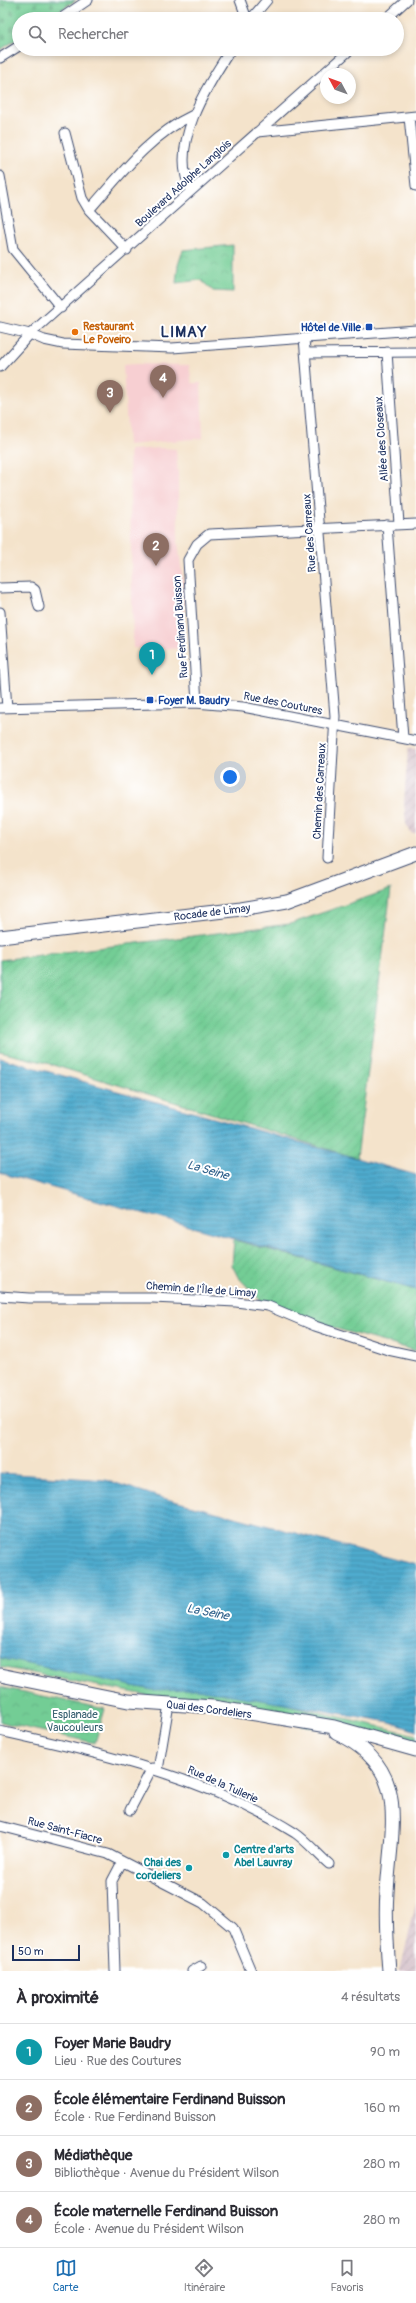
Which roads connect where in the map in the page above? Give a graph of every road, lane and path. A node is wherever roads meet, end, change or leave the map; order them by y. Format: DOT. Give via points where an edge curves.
graph roads {
  1 [pos="88,0"];
  2 [pos="240,0"];
  3 [pos="267,0"];
  4 [pos="407,0"];
  5 [pos="70,12"];
  6 [pos="244,12"];
  7 [pos="257,12"];
  8 [pos="394,12"];
  9 [pos="12,50"];
  10 [pos="227,56"];
  11 [pos="343,56"];
  12 [pos="0,58"];
  13 [pos="193,115"];
  14 [pos="413,116"];
  15 [pos="257,132"];
  16 [pos="65,134"];
  17 [pos="0,176"];
  18 [pos="416,186"];
  19 [pos="191,190"];
  20 [pos="89,210"];
  21 [pos="127,250"];
  22 [pos="61,308"];
  23 [pos="0,327"];
  24 [pos="416,330"];
  25 [pos="30,334"];
  26 [pos="304,338"];
  27 [pos="386,352"];
  28 [pos="416,352"];
  29 [pos="306,353"];
  30 [pos="0,367"];
  31 [pos="399,524"];
  32 [pos="416,524"];
  33 [pos="387,525"];
  34 [pos="320,528"];
  35 [pos="0,588"];
  36 [pos="38,607"];
  37 [pos="0,612"];
  38 [pos="197,703"];
  39 [pos="4,708"];
  40 [pos="334,725"];
  41 [pos="403,738"];
  42 [pos="416,741"];
  43 [pos="416,854"];
  44 [pos="327,858"];
  45 [pos="0,937"];
  46 [pos="0,1296"];
  47 [pos="416,1356"];
  48 [pos="0,1675"];
  49 [pos="169,1704"];
  50 [pos="315,1725"];
  51 [pos="0,1731"];
  52 [pos="416,1750"];
  53 [pos="155,1769"];
  54 [pos="130,1810"];
  55 [pos="0,1826"];
  56 [pos="122,1862"];
  57 [pos="329,1864"];
  58 [pos="201,1966"];
  59 [pos="116,1971"];
  60 [pos="192,1971"];
  61 [pos="252,1971"];
  62 [pos="389,1971"];
  1 -- 5 [label="street"];
  2 -- 6 [label="street"];
  3 -- 7 [label="street"];
  4 -- 8 [label="street"];
  9 -- 12 [label="street"];
  10 -- 13 [label="street"];
  11 -- 15 [label="street, Boulevard Adolphe Langlois"];
  13 -- 19 [label="street" via="188,129 183,173"];
  13 -- 20 [label="street" via="174,124 137,156"];
  14 -- 15 [label="street"];
  14 -- 18 [label="street"];
  15 -- 19 [label="street, Boulevard Adolphe Langlois"];
  16 -- 20 [label="street" via="82,198"];
  17 -- 22 [label="street" via="13,249"];
  19 -- 21 [label="street, Boulevard Adolphe Langlois"];
  20 -- 21 [label="street"];
  21 -- 22 [label="street, Boulevard Adolphe Langlois"];
  22 -- 25 [label="street, Boulevard Adolphe Langlois"];
  23 -- 25 [label="street"];
  24 -- 26 [label="street"];
  25 -- 26 [label="street" via="63,344 172,348"];
  25 -- 30 [label="street, Boulevard Adolphe Langlois"];
  26 -- 29 [label="street, Rue des Carreaux"];
  27 -- 28 [label="street"];
  27 -- 29 [label="street"];
  27 -- 31 [label="street, Allée des Closeaux"];
  29 -- 34 [label="street, Rue des Carreaux"];
  31 -- 32 [label="street"];
  31 -- 33 [label="street"];
  33 -- 34 [label="street"];
  33 -- 41 [label="street"];
  34 -- 38 [label="street, Rue Ferdinand Buisson" via="209,534 197,544 188,560"];
  34 -- 40 [label="street, Rue des Carreaux"];
  35 -- 36 [label="street" via="31,587 35,590"];
  37 -- 39 [label="street"];
  38 -- 39 [label="street, Rue des Coutures"];
  38 -- 40 [label="street, Rue des Coutures" via="243,707"];
  40 -- 41 [label="street, Rue des Coutures"];
  40 -- 44 [label="street, Chemin des Carreaux"];
  41 -- 42 [label="street, Rue des Coutures"];
  43 -- 45 [label="main road, Rocade de Limay" via="287,901 234,910"];
  46 -- 47 [label="street, Chemin de l'Île de Limay" via="153,1298 262,1305 388,1350"];
  48 -- 49 [label="main road, Quai des Cordeliers" via="128,1701"];
  49 -- 50 [label="main road, Quai des Cordeliers" via="213,1707"];
  49 -- 53 [label="street"];
  50 -- 52 [label="main road, Quai des Cordeliers" via="348,1730"];
  50 -- 62 [label="main road" via="349,1739 365,1751 382,1773 391,1796 393,1822 387,1893"];
  51 -- 53 [label="street, Rue de la Tuilerie"];
  53 -- 54 [label="street"];
  53 -- 57 [label="street, Rue de la Tuilerie" via="214,1791 272,1820 296,1834"];
  55 -- 56 [label="street, Rue Saint-Fiacre" via="93,1849"];
  56 -- 59 [label="street" via="112,1881"];
  56 -- 61 [label="street, Rue Saint-Fiacre" via="203,1903 233,1928"];
  58 -- 60 [label="street"];
}
